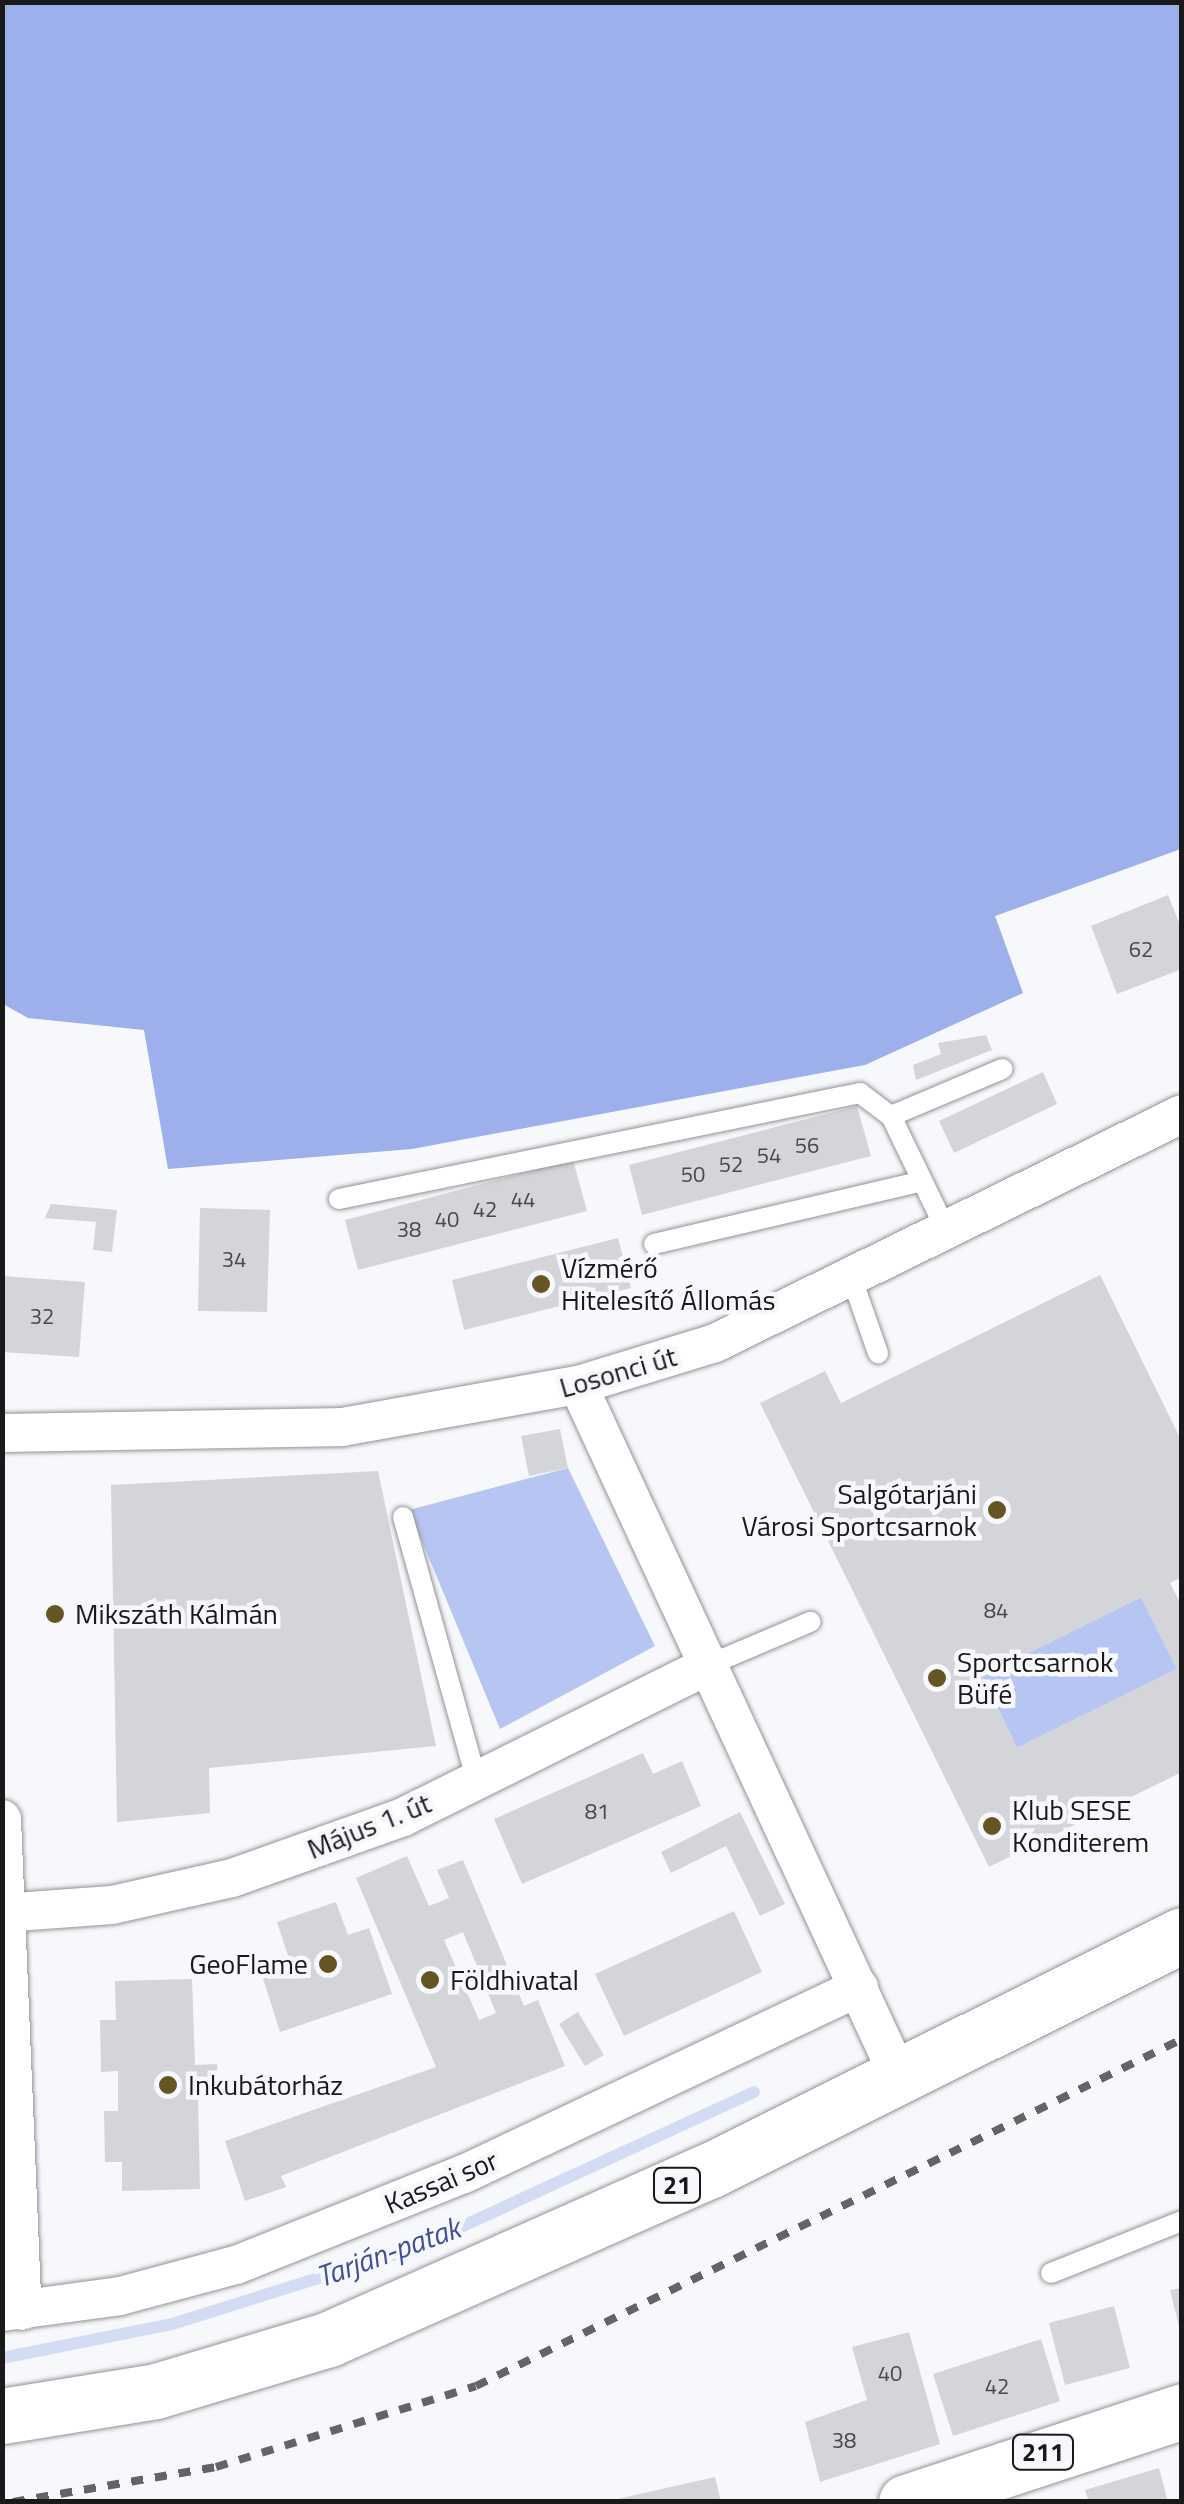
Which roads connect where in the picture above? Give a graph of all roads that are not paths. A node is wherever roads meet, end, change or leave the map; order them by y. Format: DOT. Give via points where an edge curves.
graph roads {
  1 [pos="1002,1069"];
  2 [pos="1182,1114"];
  3 [pos="891,1116"];
  4 [pos="922,1181"];
  5 [pos="338,1199"];
  6 [pos="946,1230"];
  7 [pos="654,1244"];
  8 [pos="851,1276"];
  9 [pos="878,1354"];
  10 [pos="578,1385"];
  11 [pos="2,1433"];
  12 [pos="403,1517"];
  13 [pos="810,1622"];
  14 [pos="700,1669"];
  15 [pos="476,1778"];
  16 [pos="2,1819"];
  17 [pos="5,1912"];
  18 [pos="1182,1935"];
  19 [pos="859,1987"];
  20 [pos="899,2077"];
  21 [pos="1182,2221"];
  22 [pos="1051,2273"];
  23 [pos="12,2312"];
  24 [pos="1182,2411"];
  25 [pos="2,2416"];
  26 [pos="906,2502"];
  1 -- 3 [label="lane"];
  2 -- 6 [label="street, Losonci út"];
  3 -- 4 [label="lane"];
  3 -- 5 [label="lane" via="860,1093 844,1094"];
  4 -- 6 [label="lane"];
  4 -- 7 [label="lane"];
  6 -- 8 [label="street, Losonci út"];
  8 -- 9 [label="lane"];
  8 -- 10 [label="street, Losonci út" via="715,1343"];
  10 -- 11 [label="street, Losonci út" via="342,1427"];
  10 -- 14 [label="street"];
  12 -- 15 [label="lane"];
  13 -- 14 [label="lane"];
  14 -- 15 [label="street, Május 1. út"];
  14 -- 19 [label="street"];
  15 -- 17 [label="street, Május 1. út" via="403,1816 232,1878 112,1906"];
  16 -- 17 [label="street"];
  17 -- 23 [label="street"];
  18 -- 20 [label="main road, 21"];
  19 -- 20 [label="street"];
  19 -- 23 [label="street, Kassai sor" via="464,2174 236,2265 120,2296"];
  20 -- 25 [label="main road, 21" via="711,2170 329,2339 156,2391"];
  21 -- 22 [label="lane"];
  24 -- 26 [label="main road, 211"];
}
